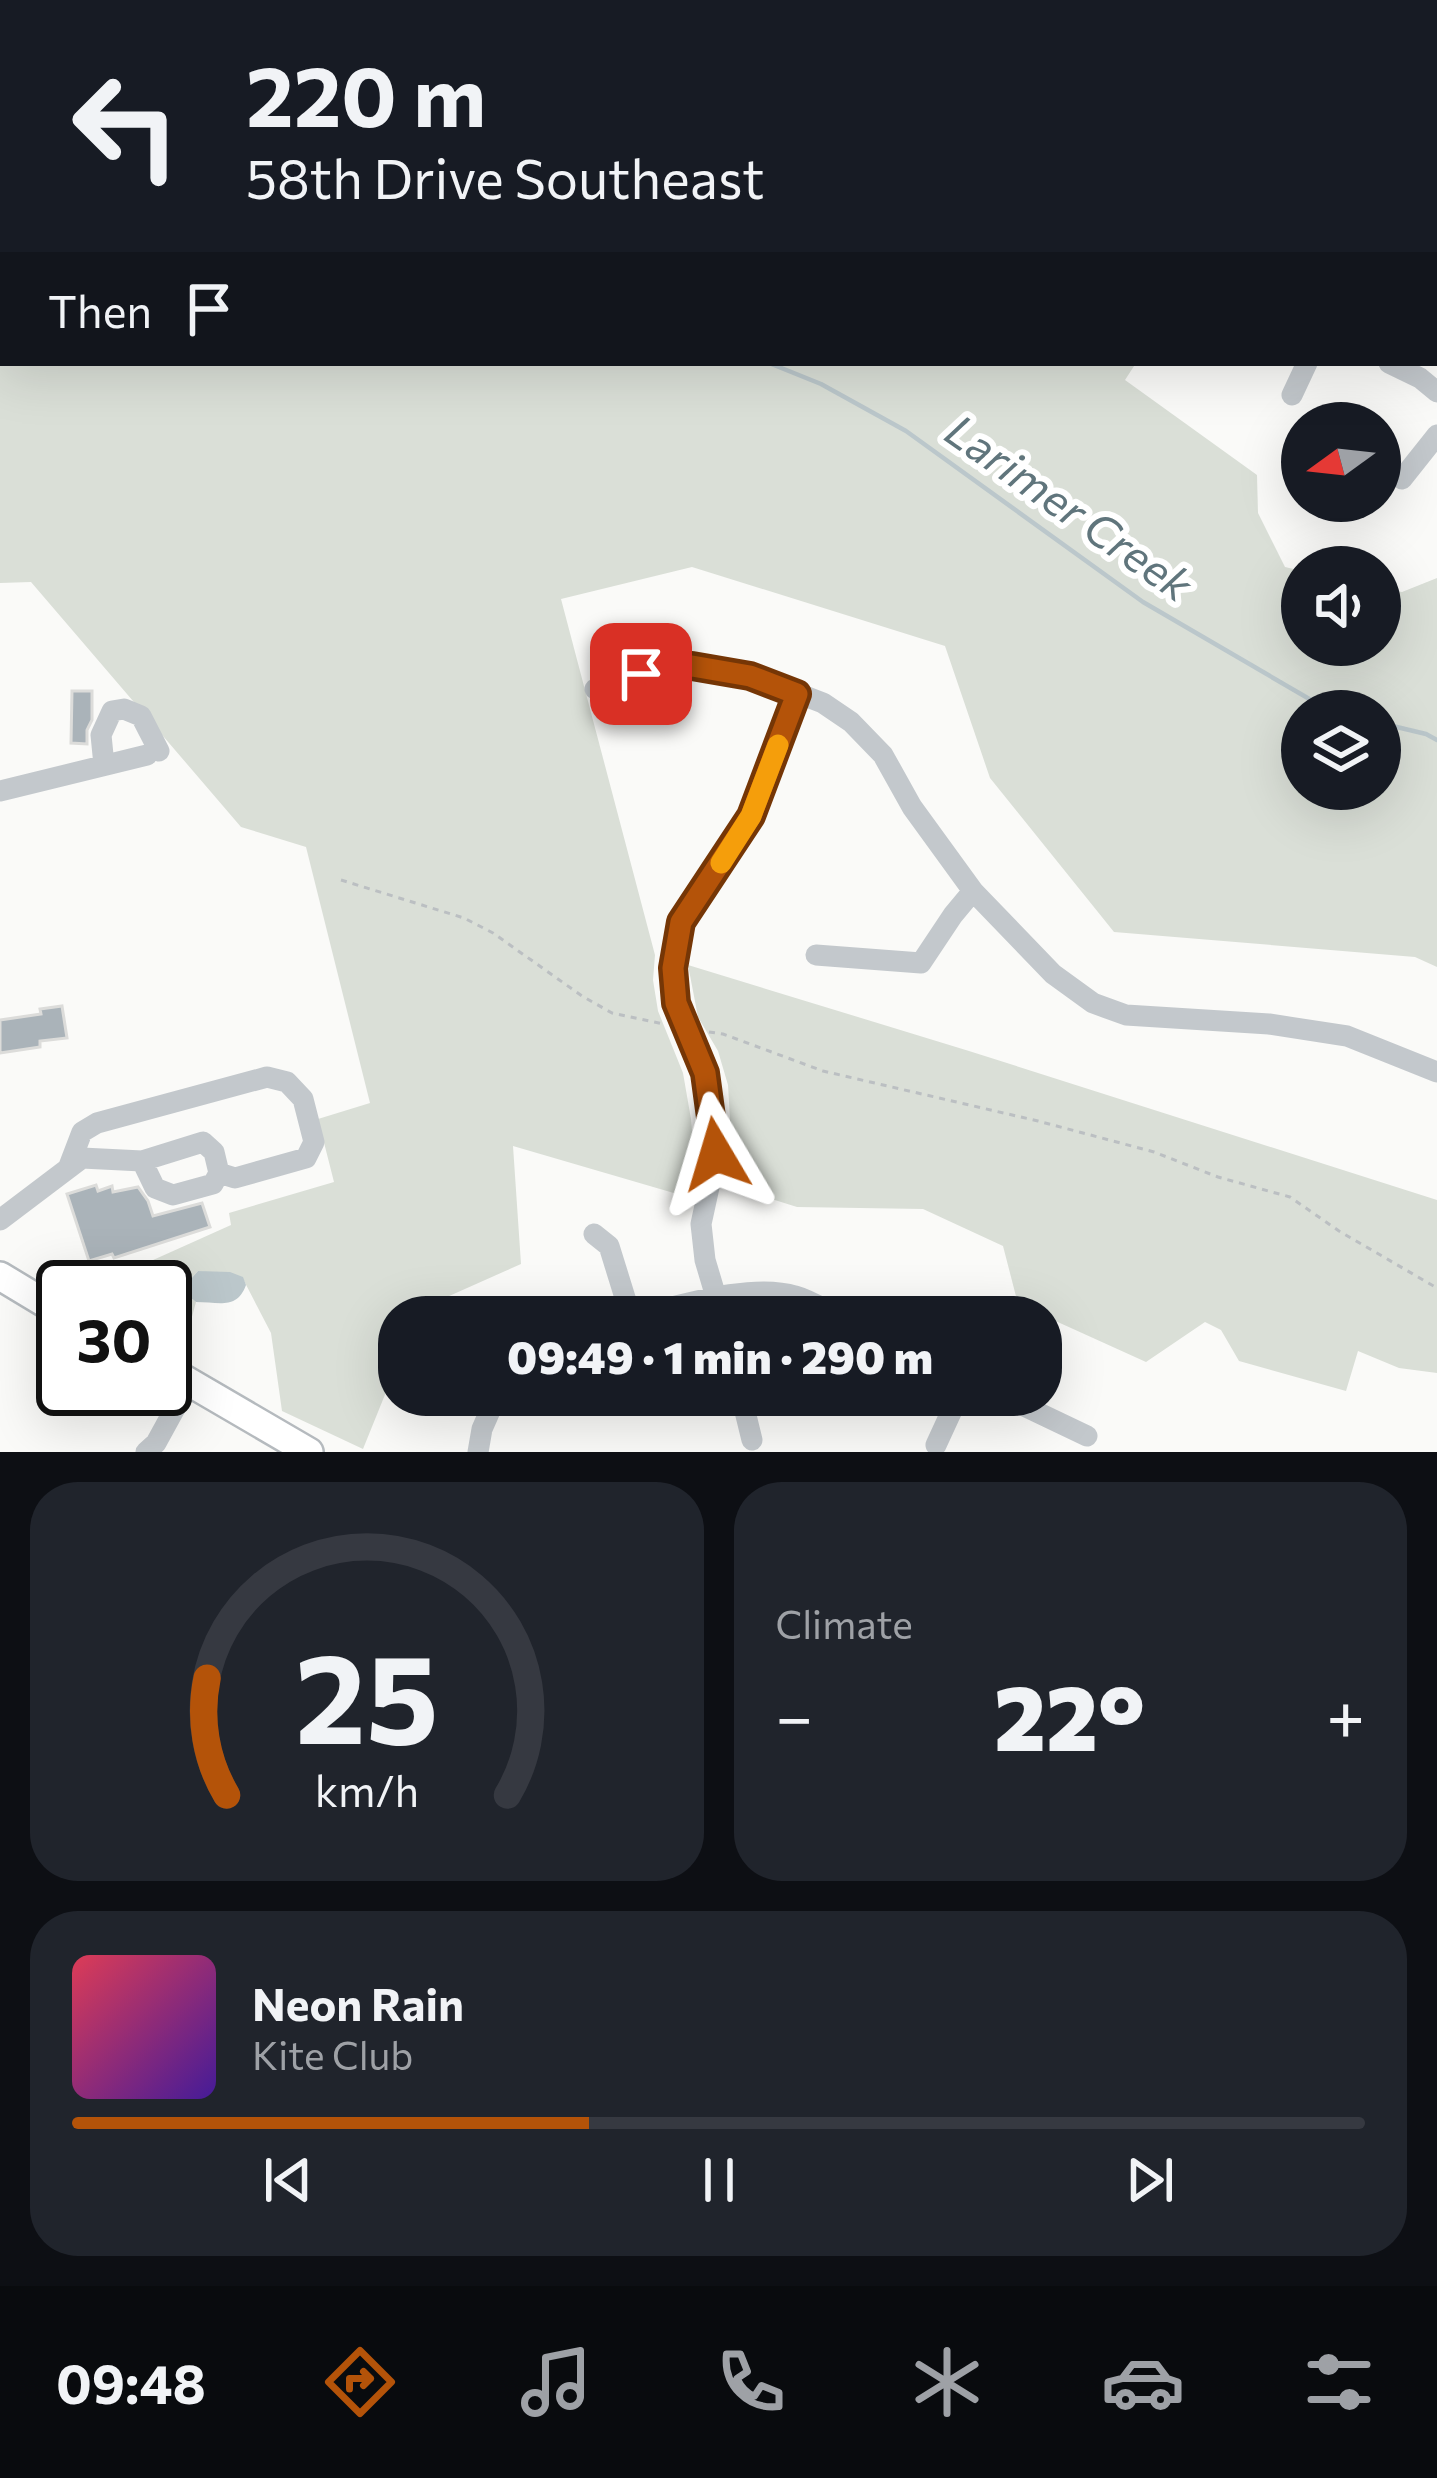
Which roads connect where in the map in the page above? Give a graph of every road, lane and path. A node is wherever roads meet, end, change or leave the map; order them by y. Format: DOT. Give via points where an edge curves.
graph roads {
  1 [pos="1306,366"];
  2 [pos="1395,366"];
  3 [pos="1437,392"];
  4 [pos="1292,395"];
  5 [pos="1437,435"];
  6 [pos="1402,479"];
  7 [pos="595,689"];
  8 [pos="797,694"];
  9 [pos="104,765"];
  10 [pos="0,791"];
  11 [pos="341,880"];
  12 [pos="973,891"];
  13 [pos="816,955"];
  14 [pos="687,1029"];
  15 [pos="1437,1072"];
  16 [pos="142,1161"];
  17 [pos="69,1166"];
  18 [pos="219,1173"];
  19 [pos="0,1220"];
  20 [pos="594,1234"];
  21 [pos="0,1276"];
  22 [pos="1437,1288"];
  23 [pos="624,1296"];
  24 [pos="716,1296"];
  25 [pos="745,1296"];
  26 [pos="795,1296"];
  27 [pos="36,1298"];
  28 [pos="192,1383"];
  29 [pos="165,1416"];
  30 [pos="488,1416"];
  31 [pos="746,1416"];
  32 [pos="949,1416"];
  33 [pos="1045,1416"];
  34 [pos="1087,1436"];
  35 [pos="752,1440"];
  36 [pos="936,1445"];
  37 [pos="146,1452"];
  38 [pos="309,1452"];
  39 [pos="478,1452"];
  1 -- 4 [label="street"];
  2 -- 3 [label="street"];
  5 -- 6 [label="street"];
  7 -- 8 [label="street" via="692,666"];
  8 -- 12 [label="street" via="851,722 883,755"];
  8 -- 14 [label="street" via="751,816 681,922 673,968"];
  9 -- 9 [label="street" via="153,753 141,716 124,709 107,717"];
  9 -- 10 [label="street"];
  11 -- 14 [label="path" via="464,918 612,1013"];
  12 -- 13 [label="street" via="921,963"];
  12 -- 15 [label="street" via="1053,974 1093,1003 1126,1015 1347,1036"];
  14 -- 22 [label="path" via="1154,1152 1290,1197"];
  14 -- 24 [label="street" via="705,1073 716,1154 700,1224"];
  16 -- 17 [label="street" via="82,1157"];
  16 -- 18 [label="street" via="203,1142"];
  16 -- 18 [label="street" via="155,1188 173,1195 213,1184"];
  17 -- 18 [label="street" via="82,1132 97,1123 267,1077 287,1082 311,1125 306,1158 235,1178"];
  17 -- 19 [label="street"];
  20 -- 23 [label="street" via="609,1246"];
  21 -- 27 [label="main road"];
  25 -- 26 [label="street"];
  28 -- 38 [label="main road"];
  29 -- 37 [label="street"];
  30 -- 39 [label="street"];
  31 -- 35 [label="street"];
  32 -- 36 [label="street"];
  33 -- 34 [label="street"];
}
